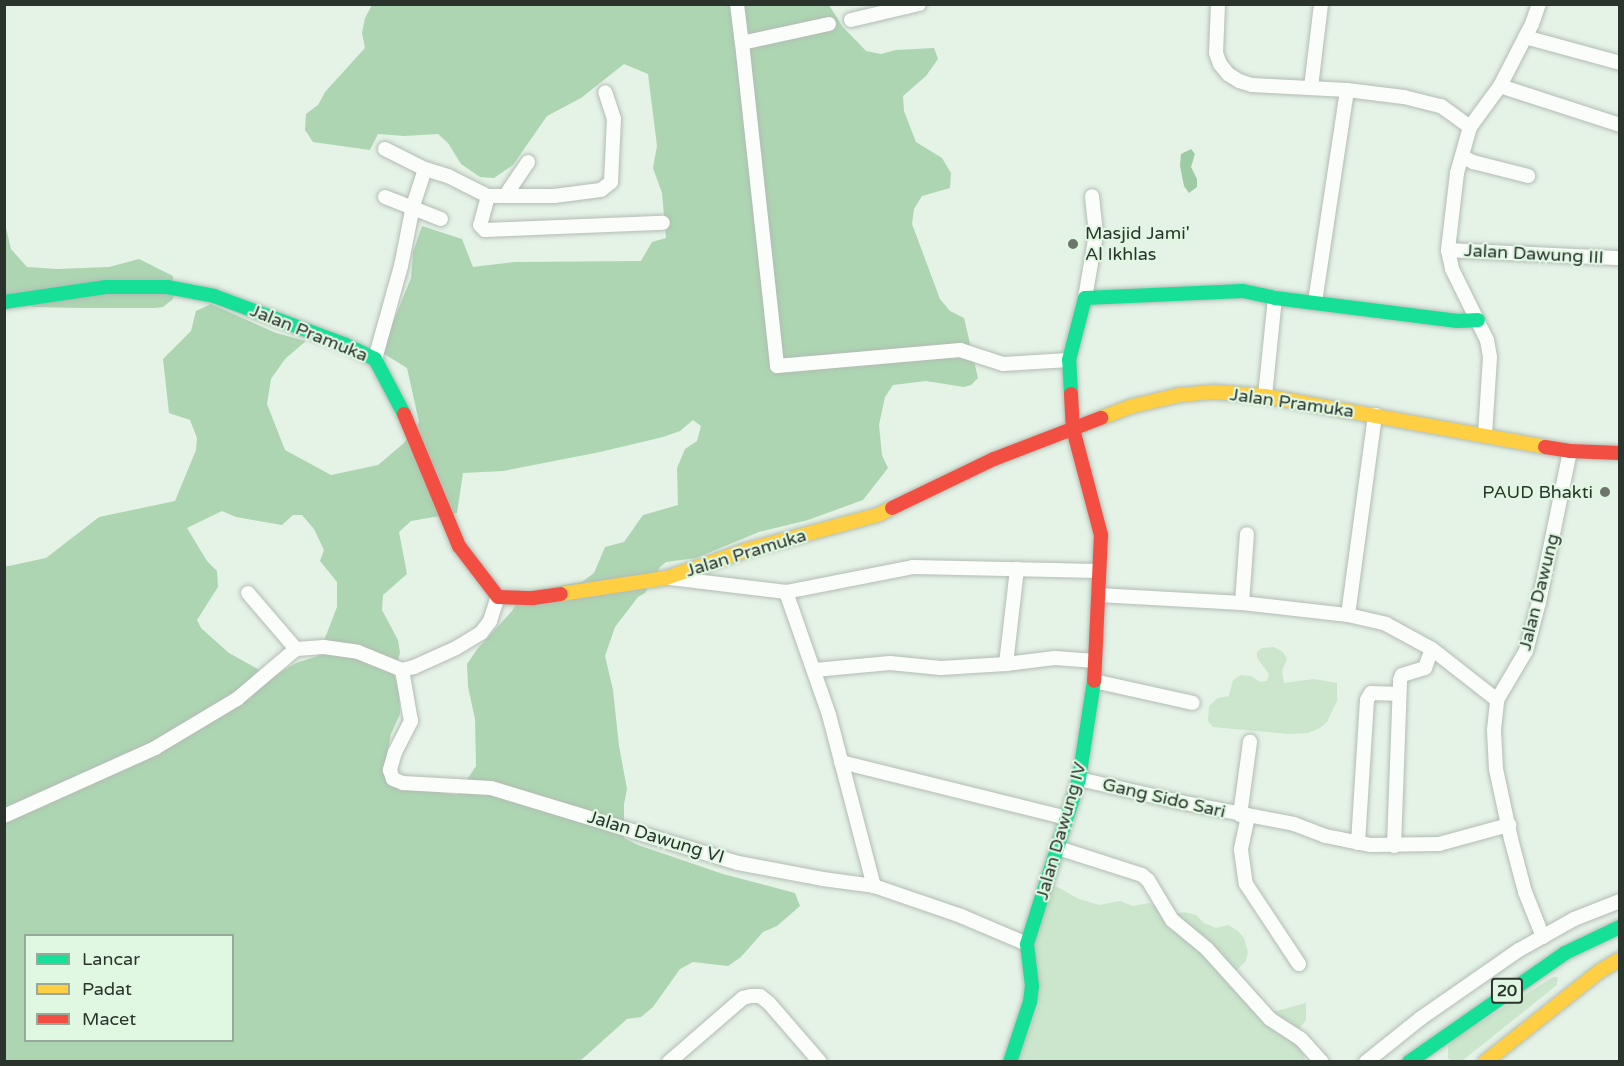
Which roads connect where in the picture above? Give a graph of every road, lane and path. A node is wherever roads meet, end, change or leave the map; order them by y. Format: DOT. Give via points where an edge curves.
graph roads {
  1 [pos="737,4"];
  2 [pos="919,4"];
  3 [pos="1218,4"];
  4 [pos="1321,4"];
  5 [pos="1539,4"];
  6 [pos="851,20"];
  7 [pos="829,24"];
  8 [pos="1525,37"];
  9 [pos="742,43"];
  10 [pos="1620,63"];
  11 [pos="1500,86"];
  12 [pos="1311,87"];
  13 [pos="1347,90"];
  14 [pos="605,92"];
  15 [pos="1620,125"];
  16 [pos="1470,127"];
  17 [pos="385,149"];
  18 [pos="1461,156"];
  19 [pos="528,162"];
  20 [pos="425,169"];
  21 [pos="1528,176"];
  22 [pos="488,196"];
  23 [pos="505,196"];
  24 [pos="1092,196"];
  25 [pos="385,197"];
  26 [pos="413,206"];
  27 [pos="441,219"];
  28 [pos="663,223"];
  29 [pos="1448,250"];
  30 [pos="1620,258"];
  31 [pos="1084,298"];
  32 [pos="1275,298"];
  33 [pos="4,302"];
  34 [pos="1315,302"];
  35 [pos="1478,320"];
  36 [pos="375,359"];
  37 [pos="1069,360"];
  38 [pos="1265,396"];
  39 [pos="1375,415"];
  40 [pos="1072,429"];
  41 [pos="1485,435"];
  42 [pos="1570,452"];
  43 [pos="1620,453"];
  44 [pos="1247,534"];
  45 [pos="1017,570"];
  46 [pos="1099,571"];
  47 [pos="666,578"];
  48 [pos="786,592"];
  49 [pos="248,593"];
  50 [pos="1098,595"];
  51 [pos="498,597"];
  52 [pos="1242,603"];
  53 [pos="1348,615"];
  54 [pos="296,649"];
  55 [pos="1432,649"];
  56 [pos="1095,661"];
  57 [pos="1006,664"];
  58 [pos="402,670"];
  59 [pos="815,670"];
  60 [pos="1094,681"];
  61 [pos="1399,694"];
  62 [pos="1497,700"];
  63 [pos="1193,703"];
  64 [pos="1250,742"];
  65 [pos="841,762"];
  66 [pos="1079,779"];
  67 [pos="4,816"];
  68 [pos="1244,816"];
  69 [pos="1067,818"];
  70 [pos="1509,825"];
  71 [pos="1358,843"];
  72 [pos="1394,846"];
  73 [pos="1058,848"];
  74 [pos="874,886"];
  75 [pos="1620,901"];
  76 [pos="1620,927"];
  77 [pos="1543,936"];
  78 [pos="1027,944"];
  79 [pos="1620,959"];
  80 [pos="1299,964"];
  81 [pos="1445,1034"];
  82 [pos="1440,1061"];
  83 [pos="669,1062"];
  84 [pos="820,1062"];
  85 [pos="1010,1062"];
  86 [pos="1322,1062"];
  87 [pos="1366,1062"];
  88 [pos="1409,1062"];
  89 [pos="1485,1062"];
  1 -- 9 [label="street"];
  2 -- 6 [label="street"];
  3 -- 12 [label="street" via="1216,53 1228,74 1252,85"];
  4 -- 12 [label="street"];
  5 -- 8 [label="street, Jalan Dawung III"];
  7 -- 9 [label="street"];
  8 -- 10 [label="street"];
  8 -- 11 [label="street, Jalan Dawung III"];
  9 -- 37 [label="street" via="777,366 960,351 1003,364"];
  11 -- 15 [label="street"];
  11 -- 16 [label="street, Jalan Dawung III"];
  12 -- 13 [label="street"];
  13 -- 16 [label="street" via="1441,106"];
  13 -- 34 [label="street"];
  14 -- 23 [label="street" via="615,119 610,182 601,190 554,196"];
  16 -- 18 [label="street, Jalan Dawung III"];
  17 -- 20 [label="street"];
  18 -- 21 [label="street"];
  18 -- 29 [label="street, Jalan Dawung III"];
  19 -- 23 [label="street"];
  20 -- 22 [label="street"];
  20 -- 26 [label="street"];
  22 -- 23 [label="street"];
  22 -- 28 [label="street" via="480,225 485,230"];
  24 -- 31 [label="street" via="1096,234"];
  25 -- 26 [label="street"];
  26 -- 27 [label="street"];
  26 -- 36 [label="street"];
  29 -- 30 [label="street, Jalan Dawung III"];
  29 -- 35 [label="street, Jalan Dawung III" via="1452,268"];
  31 -- 32 [label="main road" via="1221,290"];
  31 -- 37 [label="main road, Jalan Dawung IV"];
  32 -- 34 [label="main road"];
  32 -- 38 [label="street"];
  33 -- 36 [label="main road, Jalan Pramuka" via="106,288 167,287 214,296"];
  34 -- 35 [label="main road" via="1458,321"];
  35 -- 41 [label="street, Jalan Dawung III" via="1490,357"];
  36 -- 51 [label="main road, Jalan Pramuka" via="411,428 459,546"];
  37 -- 40 [label="main road, Jalan Dawung IV"];
  38 -- 39 [label="main road, Jalan Pramuka"];
  38 -- 40 [label="main road, Jalan Pramuka" via="1215,392 1179,395 1133,406"];
  39 -- 41 [label="main road, Jalan Pramuka"];
  39 -- 53 [label="street"];
  40 -- 46 [label="main road, Jalan Dawung IV" via="1097,513 1101,535"];
  40 -- 47 [label="main road, Jalan Pramuka" via="994,459 878,515 747,550"];
  41 -- 42 [label="main road, Jalan Pramuka"];
  42 -- 43 [label="main road, Jalan Pramuka"];
  42 -- 62 [label="street, Jalan Dawung" via="1526,651"];
  44 -- 52 [label="street"];
  45 -- 46 [label="street"];
  45 -- 48 [label="street" via="903,568"];
  45 -- 57 [label="street"];
  46 -- 50 [label="main road, Jalan Dawung IV"];
  47 -- 48 [label="street"];
  47 -- 51 [label="main road, Jalan Pramuka" via="533,598"];
  48 -- 59 [label="street"];
  49 -- 54 [label="street"];
  50 -- 52 [label="street"];
  50 -- 56 [label="main road, Jalan Dawung IV"];
  51 -- 58 [label="street" via="490,621 481,633"];
  52 -- 53 [label="street"];
  53 -- 55 [label="street" via="1386,624"];
  54 -- 58 [label="street" via="324,647 357,652"];
  54 -- 67 [label="street" via="237,699 155,748"];
  55 -- 61 [label="street" via="1425,668 1402,675"];
  55 -- 62 [label="street"];
  56 -- 57 [label="street" via="1055,658"];
  56 -- 60 [label="main road, Jalan Dawung IV"];
  57 -- 59 [label="street" via="941,668 890,663"];
  58 -- 74 [label="street, Jalan Dawung VI" via="411,721 395,752 390,770 393,779 403,783 491,788 738,863"];
  59 -- 65 [label="street"];
  60 -- 63 [label="street"];
  60 -- 66 [label="main road, Jalan Dawung IV"];
  61 -- 71 [label="street" via="1371,693 1367,700"];
  61 -- 72 [label="street"];
  62 -- 70 [label="street, Jalan Dawung" via="1496,769"];
  64 -- 68 [label="street"];
  65 -- 69 [label="street"];
  65 -- 74 [label="street"];
  66 -- 68 [label="street, Gang Sido Sari"];
  66 -- 69 [label="main road, Jalan Dawung IV"];
  68 -- 71 [label="street, Gang Sido Sari" via="1294,824"];
  68 -- 80 [label="street, Gang Sido Sari" via="1241,850 1246,884"];
  69 -- 73 [label="main road, Jalan Dawung IV"];
  70 -- 72 [label="street, Gang Sido Sari" via="1439,844"];
  70 -- 77 [label="street, Jalan Dawung" via="1525,892"];
  71 -- 72 [label="street, Gang Sido Sari"];
  73 -- 78 [label="main road, Jalan Dawung IV"];
  73 -- 86 [label="street" via="1142,875 1172,920 1207,949 1270,1019 1301,1039"];
  74 -- 78 [label="street, Jalan Dawung VI"];
  75 -- 77 [label="street"];
  76 -- 81 [label="main road, 20" via="1565,953"];
  77 -- 87 [label="street" via="1470,982"];
  78 -- 85 [label="main road" via="1030,1002"];
  79 -- 89 [label="main road, 20"];
  81 -- 82 [label="main road"];
  81 -- 88 [label="main road, 20"];
  83 -- 84 [label="street" via="743,998 760,996"];
}
